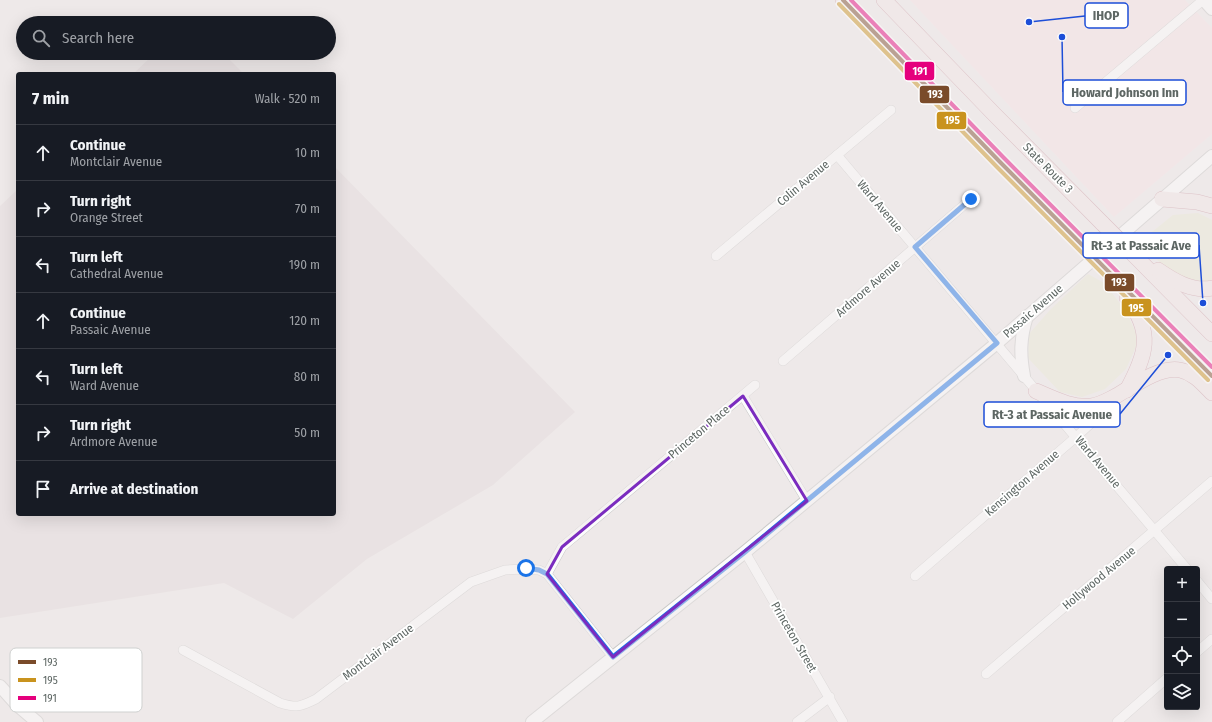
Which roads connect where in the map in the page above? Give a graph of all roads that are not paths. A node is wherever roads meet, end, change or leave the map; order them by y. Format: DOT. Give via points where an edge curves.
graph roads {
  1 [pos="843,0"];
  2 [pos="884,0"];
  3 [pos="1203,0"];
  4 [pos="1212,9"];
  5 [pos="1075,108"];
  6 [pos="891,110"];
  7 [pos="837,155"];
  8 [pos="1212,156"];
  9 [pos="1167,195"];
  10 [pos="971,199"];
  11 [pos="1212,206"];
  12 [pos="915,247"];
  13 [pos="1128,249"];
  14 [pos="716,256"];
  15 [pos="1105,269"];
  16 [pos="1212,288"];
  17 [pos="1027,316"];
  18 [pos="1212,334"];
  19 [pos="997,343"];
  20 [pos="783,361"];
  21 [pos="1024,376"];
  22 [pos="1212,376"];
  23 [pos="755,385"];
  24 [pos="1127,390"];
  25 [pos="1036,391"];
  26 [pos="1212,393"];
  27 [pos="743,396"];
  28 [pos="1076,436"];
  29 [pos="1212,481"];
  30 [pos="807,501"];
  31 [pos="1154,531"];
  32 [pos="745,552"];
  33 [pos="1184,566"];
  34 [pos="547,574"];
  35 [pos="914,576"];
  36 [pos="1200,585"];
  37 [pos="1212,599"];
  38 [pos="1212,639"];
  39 [pos="1200,649"];
  40 [pos="182,650"];
  41 [pos="613,657"];
  42 [pos="986,674"];
  43 [pos="1164,681"];
  44 [pos="0,686"];
  45 [pos="10,697"];
  46 [pos="830,697"];
  47 [pos="25,712"];
  48 [pos="37,722"];
  49 [pos="532,722"];
  50 [pos="798,722"];
  51 [pos="843,722"];
  52 [pos="1117,722"];
  1 -- 15 [label="highway, bridge"];
  2 -- 13 [label="highway, State Route 3, bridge"];
  3 -- 4 [label="main road"];
  3 -- 5 [label="street"];
  6 -- 7 [label="street, Colin Avenue"];
  7 -- 12 [label="street, Ward Avenue"];
  7 -- 14 [label="street, Colin Avenue"];
  8 -- 9 [label="main road, Passaic Avenue"];
  9 -- 11 [label="highway"];
  9 -- 17 [label="main road, Passaic Avenue"];
  10 -- 12 [label="street, Ardmore Avenue"];
  12 -- 19 [label="street, Ward Avenue"];
  12 -- 20 [label="street, Ardmore Avenue"];
  13 -- 16 [label="highway" via="1177,282 1194,288"];
  13 -- 18 [label="highway, State Route 3"];
  15 -- 22 [label="highway"];
  15 -- 24 [label="highway" via="1130,301 1144,336 1140,367"];
  17 -- 19 [label="main road, Passaic Avenue"];
  17 -- 21 [label="main road" via="1020,350"];
  19 -- 21 [label="street, Ward Avenue"];
  19 -- 30 [label="main road, Passaic Avenue"];
  21 -- 25 [label="street, Ward Avenue"];
  23 -- 27 [label="street"];
  24 -- 25 [label="highway" via="1092,406 1064,403"];
  24 -- 26 [label="highway" via="1160,372 1174,370 1187,372"];
  24 -- 28 [label="street, Kensington Avenue"];
  25 -- 28 [label="street, Ward Avenue"];
  27 -- 30 [label="street, Princeton Place"];
  27 -- 34 [label="street, Princeton Place" via="562,547"];
  28 -- 31 [label="street, Ward Avenue"];
  28 -- 35 [label="street, Kensington Avenue"];
  29 -- 31 [label="street, Hollywood Avenue"];
  30 -- 32 [label="main road, Passaic Avenue"];
  31 -- 33 [label="street, Ward Avenue"];
  31 -- 42 [label="street, Hollywood Avenue"];
  32 -- 41 [label="main road, Passaic Avenue"];
  32 -- 46 [label="street, Princeton Street"];
  34 -- 40 [label="street, Montclair Avenue" via="526,568 505,570 470,582 316,699 302,706 293,707 280,703"];
  34 -- 41 [label="street"];
  36 -- 37 [label="street"];
  38 -- 39 [label="street"];
  41 -- 49 [label="main road, Passaic Avenue"];
  43 -- 52 [label="street"];
  44 -- 45 [label="main road"];
  46 -- 50 [label="street"];
  46 -- 51 [label="street, Princeton Street"];
  47 -- 48 [label="main road"];
}
